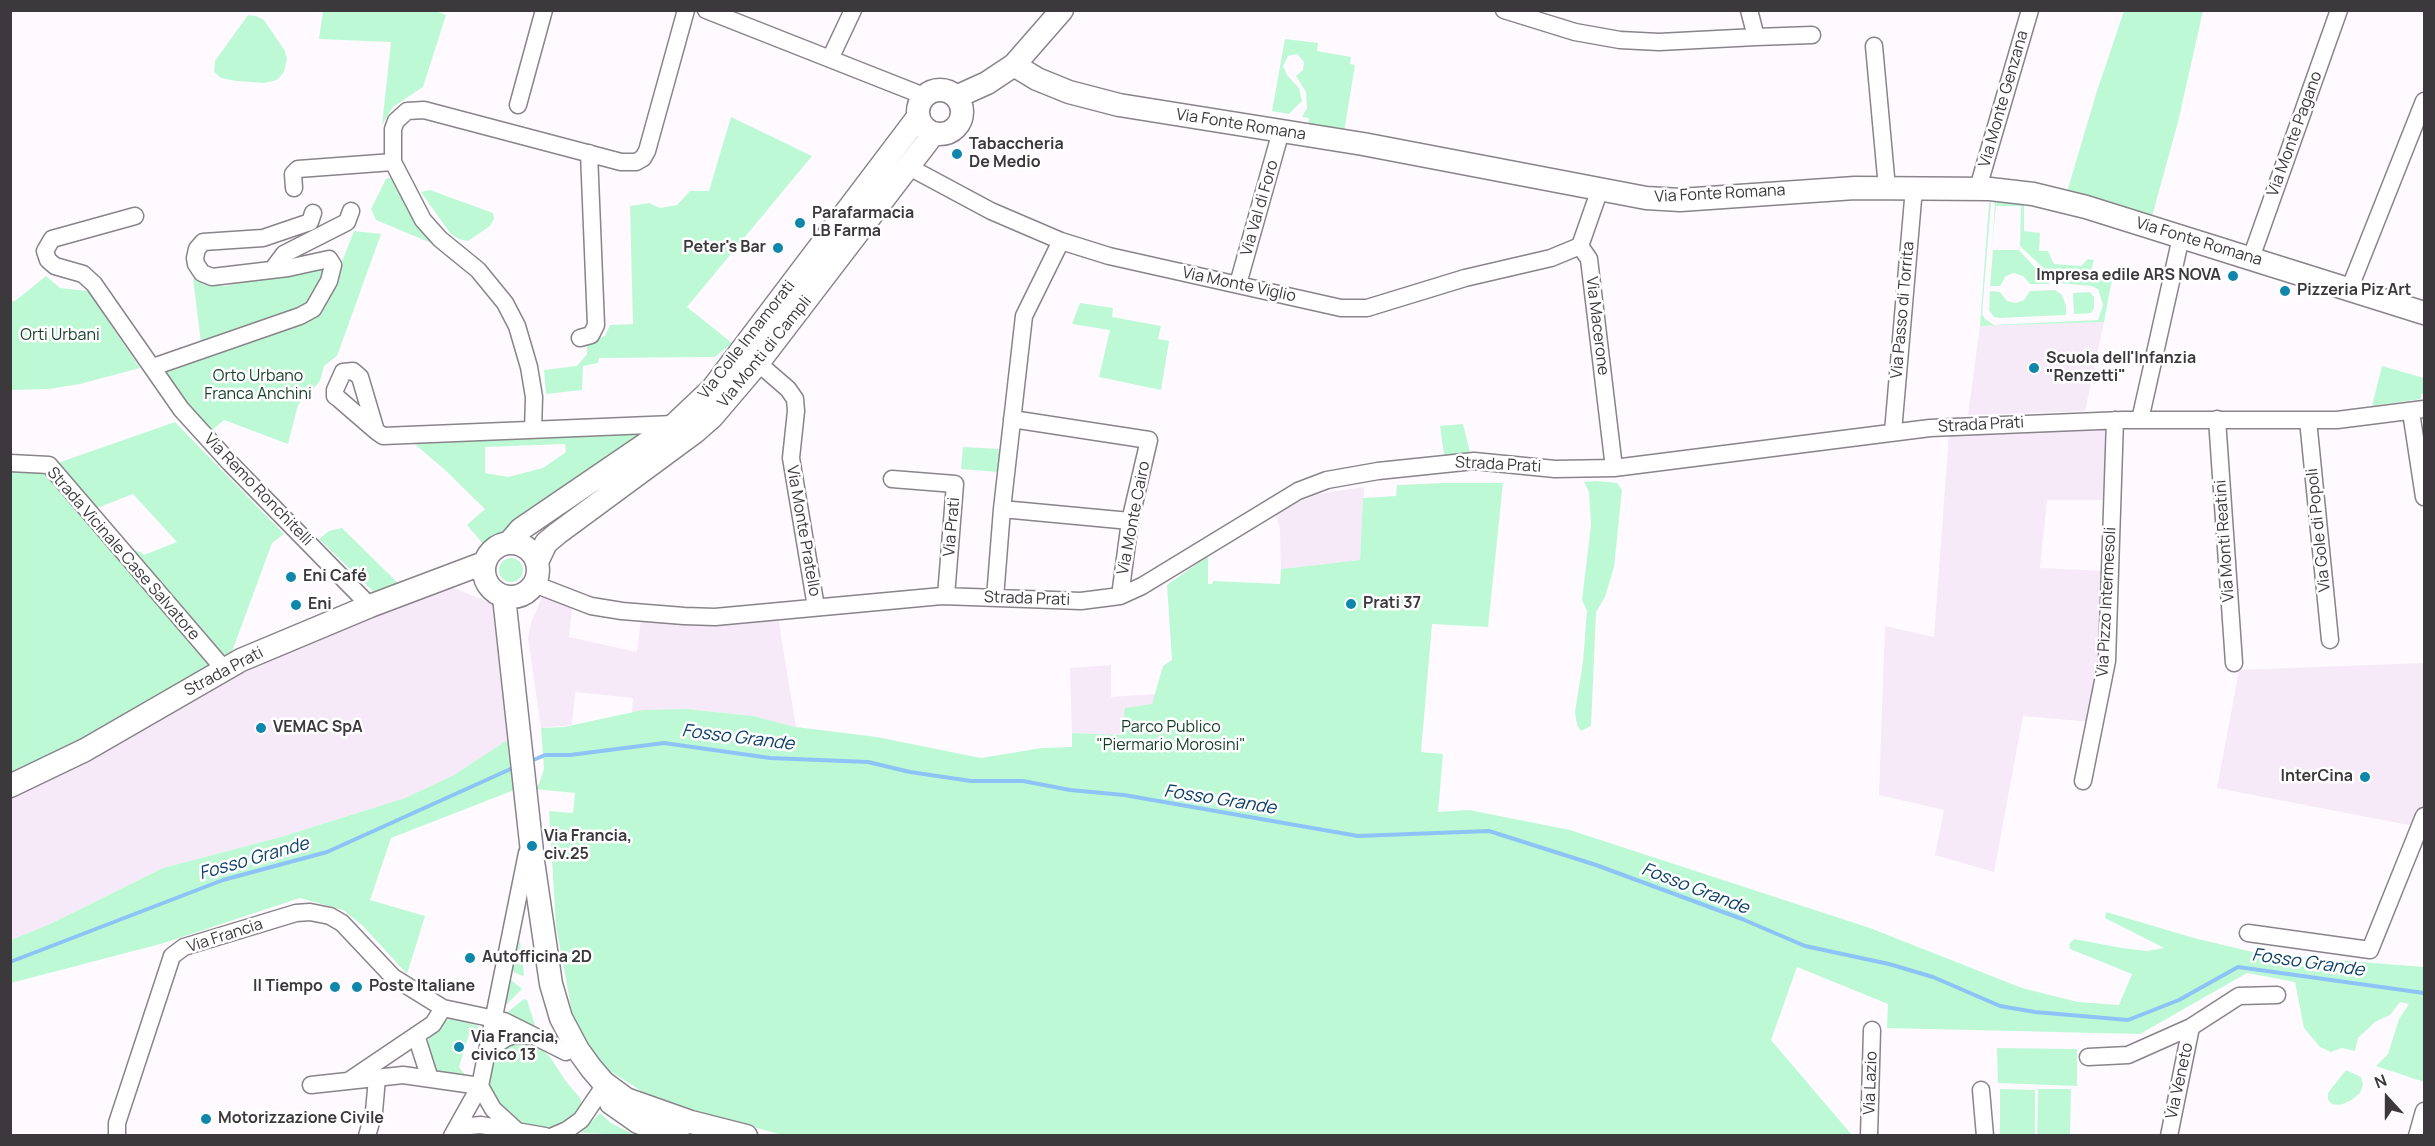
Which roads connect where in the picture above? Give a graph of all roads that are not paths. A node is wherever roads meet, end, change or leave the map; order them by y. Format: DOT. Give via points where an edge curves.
graph roads {
  1 [pos="544,10"];
  2 [pos="686,10"];
  3 [pos="706,10"];
  4 [pos="853,10"];
  5 [pos="1504,10"];
  6 [pos="1749,10"];
  7 [pos="2030,10"];
  8 [pos="2339,10"];
  9 [pos="1057,12"];
  10 [pos="1812,35"];
  11 [pos="1756,37"];
  12 [pos="1874,46"];
  13 [pos="830,59"];
  14 [pos="1014,65"];
  15 [pos="956,97"];
  16 [pos="518,105"];
  17 [pos="2423,109"];
  18 [pos="925,116"];
  19 [pos="1281,131"];
  20 [pos="588,153"];
  21 [pos="393,162"];
  22 [pos="909,167"];
  23 [pos="294,188"];
  24 [pos="1887,188"];
  25 [pos="1914,188"];
  26 [pos="1978,188"];
  27 [pos="1600,189"];
  28 [pos="351,211"];
  29 [pos="314,213"];
  30 [pos="135,216"];
  31 [pos="2181,237"];
  32 [pos="1061,241"];
  33 [pos="1580,246"];
  34 [pos="2251,258"];
  35 [pos="272,270"];
  36 [pos="1238,284"];
  37 [pos="2349,290"];
  38 [pos="2424,313"];
  39 [pos="580,338"];
  40 [pos="758,363"];
  41 [pos="153,367"];
  42 [pos="2418,410"];
  43 [pos="1012,419"];
  44 [pos="2217,419"];
  45 [pos="2115,420"];
  46 [pos="2140,420"];
  47 [pos="2308,420"];
  48 [pos="675,424"];
  49 [pos="376,430"];
  50 [pos="533,430"];
  51 [pos="1893,432"];
  52 [pos="10,463"];
  53 [pos="1614,468"];
  54 [pos="892,479"];
  55 [pos="2424,497"];
  56 [pos="1002,509"];
  57 [pos="1130,522"];
  58 [pos="509,543"];
  59 [pos="537,562"];
  60 [pos="484,563"];
  61 [pos="447,578"];
  62 [pos="534,584"];
  63 [pos="497,593"];
  64 [pos="946,596"];
  65 [pos="1120,596"];
  66 [pos="994,598"];
  67 [pos="370,606"];
  68 [pos="816,607"];
  69 [pos="2330,640"];
  70 [pos="2234,663"];
  71 [pos="224,669"];
  72 [pos="2084,781"];
  73 [pos="10,786"];
  74 [pos="2424,816"];
  75 [pos="530,819"];
  76 [pos="2248,933"];
  77 [pos="2277,995"];
  78 [pos="443,1008"];
  79 [pos="492,1017"];
  80 [pos="2191,1027"];
  81 [pos="1872,1030"];
  82 [pos="416,1035"];
  83 [pos="536,1036"];
  84 [pos="575,1056"];
  85 [pos="2088,1057"];
  86 [pos="484,1058"];
  87 [pos="377,1078"];
  88 [pos="430,1079"];
  89 [pos="349,1081"];
  90 [pos="312,1085"];
  91 [pos="480,1086"];
  92 [pos="602,1087"];
  93 [pos="1981,1090"];
  94 [pos="2424,1111"];
  95 [pos="455,1131"];
  96 [pos="517,1131"];
  97 [pos="117,1136"];
  98 [pos="367,1136"];
  99 [pos="545,1136"];
  100 [pos="553,1136"];
  101 [pos="678,1136"];
  102 [pos="746,1136"];
  103 [pos="1869,1136"];
  104 [pos="1985,1136"];
  105 [pos="2169,1136"];
  106 [pos="2417,1136"];
  1 -- 16 [label="street"];
  2 -- 20 [label="street" via="643,158 621,162"];
  3 -- 13 [label="street"];
  4 -- 13 [label="street"];
  5 -- 11 [label="street" via="1575,32 1620,40"];
  6 -- 11 [label="street"];
  7 -- 26 [label="street, Via Monte Genzana"];
  8 -- 34 [label="street, Via Monte Pagano"];
  9 -- 14 [label="street"];
  10 -- 11 [label="street"];
  12 -- 24 [label="street"];
  13 -- 18 [label="street"];
  14 -- 15 [label="street"];
  14 -- 19 [label="street, Via Fonte Romana" via="1037,79 1095,100"];
  15 -- 18 [label="street" via="940,89 930,92"];
  15 -- 18 [label="street" via="962,109 955,129 947,133"];
  17 -- 37 [label="street"];
  18 -- 22 [label="street, Via Monti di Campli"];
  18 -- 48 [label="street, Via Colle Innamorati" via="713,388"];
  19 -- 27 [label="street, Via Fonte Romana"];
  19 -- 36 [label="street, Via Val di Foro"];
  20 -- 21 [label="street" via="416,109 396,121"];
  20 -- 39 [label="street" via="596,325 591,335"];
  21 -- 23 [label="street" via="298,169 293,174"];
  21 -- 50 [label="street" via="423,220 478,270 505,303 517,326 529,367 534,397"];
  22 -- 32 [label="street, Via Monte Viglio" via="991,211"];
  22 -- 40 [label="street, Via Monti di Campli"];
  24 -- 25 [label="street, Via Fonte Romana"];
  24 -- 27 [label="street, Via Fonte Romana" via="1680,200"];
  25 -- 26 [label="street, Via Fonte Romana"];
  25 -- 51 [label="street, Via Passo di Torrita"];
  26 -- 31 [label="street, Via Fonte Romana" via="2059,199"];
  27 -- 33 [label="street"];
  28 -- 35 [label="street" via="347,222 284,254"];
  29 -- 35 [label="street" via="310,222 288,231 262,238 209,240 195,253 198,268 209,276"];
  30 -- 41 [label="street, Via Remo Ronchitelli" via="57,237 45,251 51,263 82,274 94,284"];
  31 -- 34 [label="street, Via Fonte Romana"];
  31 -- 46 [label="street"];
  32 -- 36 [label="street, Via Monte Viglio" via="1109,256"];
  32 -- 43 [label="street" via="1024,316"];
  33 -- 36 [label="street, Via Monte Viglio" via="1551,258 1367,308 1341,308"];
  33 -- 53 [label="street, Via Macerone" via="1589,259"];
  34 -- 37 [label="street, Via Fonte Romana"];
  35 -- 41 [label="street" via="329,259 333,265 318,303 307,313"];
  37 -- 38 [label="street, Via Fonte Romana"];
  40 -- 59 [label="street, Via Monti di Campli" via="712,417 558,533 542,549"];
  40 -- 68 [label="street, Via Monte Pratello" via="788,388 795,399 791,458"];
  41 -- 67 [label="street, Via Remo Ronchitelli" via="181,409 230,463"];
  42 -- 47 [label="street, Strada Prati"];
  42 -- 55 [label="street"];
  43 -- 56 [label="street"];
  43 -- 57 [label="street, Via Monte Cairo" via="1149,440"];
  44 -- 46 [label="street, Strada Prati"];
  44 -- 47 [label="street, Strada Prati"];
  44 -- 70 [label="street, Via Monti Reatini"];
  45 -- 46 [label="street, Strada Prati"];
  45 -- 51 [label="street, Strada Prati"];
  45 -- 72 [label="street, Via Pizzo Intermesoli" via="2107,660"];
  47 -- 69 [label="street, Via Gole di Popoli"];
  48 -- 50 [label="street"];
  48 -- 58 [label="street, Via Colle Innamorati" via="521,529"];
  49 -- 50 [label="street" via="383,436"];
  51 -- 53 [label="street, Strada Prati"];
  52 -- 71 [label="street, Strada Vicinale Case Salvatore" via="50,465"];
  53 -- 65 [label="street, Strada Prati" via="1555,469 1474,461 1327,480 1298,491 1165,573"];
  54 -- 64 [label="street, Via Prati" via="955,484"];
  56 -- 57 [label="street"];
  56 -- 66 [label="street"];
  57 -- 65 [label="street, Via Monte Cairo"];
  58 -- 59 [label="street" via="526,548"];
  58 -- 60 [label="street" via="494,549"];
  59 -- 62 [label="street"];
  60 -- 61 [label="street, Strada Prati"];
  60 -- 63 [label="street" via="486,581"];
  61 -- 63 [label="street"];
  61 -- 67 [label="street, Strada Prati"];
  62 -- 63 [label="street" via="521,596"];
  62 -- 68 [label="street, Strada Prati" via="591,606 653,614 715,616"];
  63 -- 75 [label="street, Via Francia"];
  64 -- 66 [label="street, Strada Prati"];
  64 -- 68 [label="street, Strada Prati"];
  65 -- 66 [label="street, Strada Prati" via="1081,601"];
  67 -- 71 [label="street, Strada Prati"];
  71 -- 73 [label="street, Strada Prati" via="85,750"];
  74 -- 76 [label="street" via="2370,950"];
  75 -- 79 [label="street, Via Francia" via="522,882"];
  75 -- 84 [label="street, Via Francia" via="530,913 550,1020"];
  77 -- 80 [label="street, Via Veneto" via="2239,996"];
  78 -- 79 [label="street, Via Francia"];
  78 -- 82 [label="street" via="433,1024"];
  78 -- 97 [label="street, Via Francia" via="395,985 393,977 342,923 330,916 296,913 184,947 172,956 117,1123"];
  79 -- 83 [label="street, Via Francia"];
  79 -- 86 [label="street, Via Francia"];
  80 -- 85 [label="street, Via Veneto" via="2128,1055"];
  80 -- 105 [label="street, Via Veneto"];
  81 -- 103 [label="street, Via Lazio"];
  82 -- 88 [label="street"];
  82 -- 89 [label="street"];
  83 -- 84 [label="street, Via Francia"];
  83 -- 86 [label="street" via="510,1036 492,1047"];
  84 -- 92 [label="street, Via Francia" via="583,1074"];
  86 -- 91 [label="street, Via Francia"];
  87 -- 88 [label="street" via="404,1075"];
  87 -- 89 [label="street"];
  87 -- 98 [label="street"];
  88 -- 91 [label="street"];
  89 -- 90 [label="street"];
  91 -- 95 [label="street, Via Francia"];
  91 -- 96 [label="street" via="493,1109"];
  92 -- 100 [label="street" via="581,1120"];
  92 -- 101 [label="street, Via Francia" via="632,1119"];
  92 -- 102 [label="street, Via Francia" via="643,1107"];
  93 -- 104 [label="street"];
  94 -- 106 [label="street"];
  95 -- 96 [label="street, Via Francia" via="480,1125"];
  96 -- 99 [label="street, Via Francia"];
}
